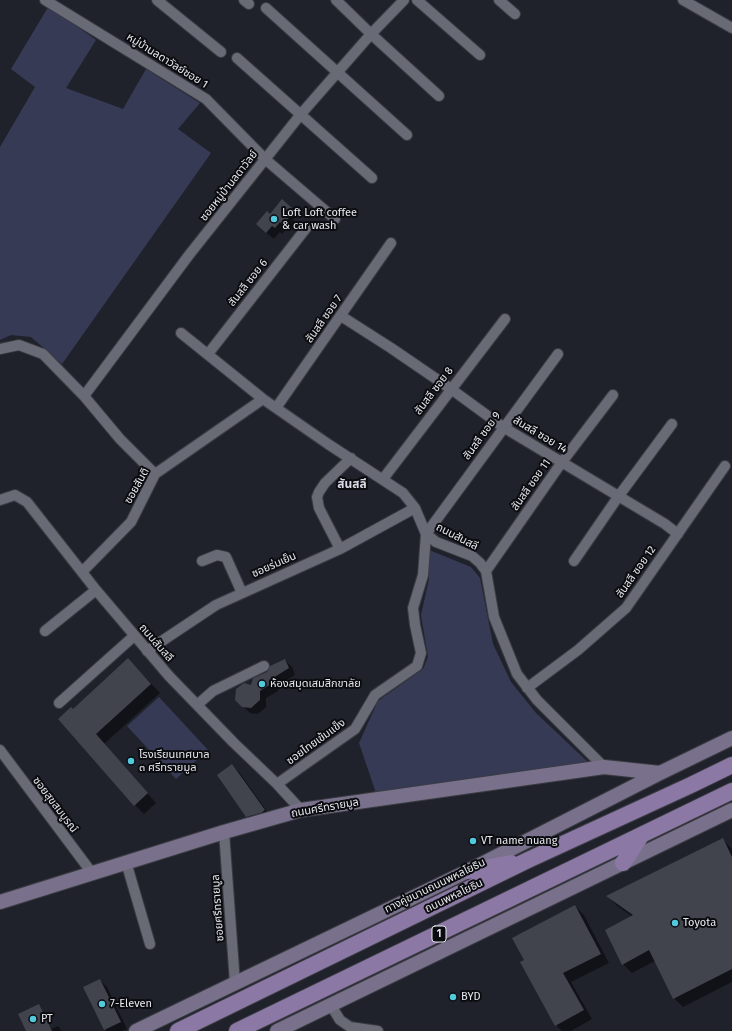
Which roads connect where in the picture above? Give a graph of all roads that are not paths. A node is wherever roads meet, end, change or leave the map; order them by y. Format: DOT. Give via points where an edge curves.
graph roads {
  1 [pos="45,0"];
  2 [pos="157,0"];
  3 [pos="336,0"];
  4 [pos="404,0"];
  5 [pos="417,0"];
  6 [pos="499,0"];
  7 [pos="683,0"];
  8 [pos="266,8"];
  9 [pos="515,14"];
  10 [pos="732,28"];
  11 [pos="371,34"];
  12 [pos="221,52"];
  13 [pos="480,55"];
  14 [pos="237,58"];
  15 [pos="337,73"];
  16 [pos="439,96"];
  17 [pos="301,114"];
  18 [pos="407,135"];
  19 [pos="265,159"];
  20 [pos="372,178"];
  21 [pos="335,219"];
  22 [pos="307,227"];
  23 [pos="391,243"];
  24 [pos="341,316"];
  25 [pos="505,319"];
  26 [pos="181,333"];
  27 [pos="0,349"];
  28 [pos="208,354"];
  29 [pos="558,354"];
  30 [pos="451,389"];
  31 [pos="613,395"];
  32 [pos="84,396"];
  33 [pos="263,399"];
  34 [pos="276,408"];
  35 [pos="672,424"];
  36 [pos="504,427"];
  37 [pos="351,458"];
  38 [pos="562,462"];
  39 [pos="725,466"];
  40 [pos="155,474"];
  41 [pos="383,479"];
  42 [pos="618,497"];
  43 [pos="0,500"];
  44 [pos="415,508"];
  45 [pos="426,534"];
  46 [pos="678,534"];
  47 [pos="340,549"];
  48 [pos="202,561"];
  49 [pos="574,561"];
  50 [pos="486,571"];
  51 [pos="82,572"];
  52 [pos="96,590"];
  53 [pos="242,593"];
  54 [pos="45,631"];
  55 [pos="134,636"];
  56 [pos="148,651"];
  57 [pos="264,666"];
  58 [pos="527,688"];
  59 [pos="59,704"];
  60 [pos="197,705"];
  61 [pos="732,738"];
  62 [pos="0,750"];
  63 [pos="732,764"];
  64 [pos="604,767"];
  65 [pos="660,773"];
  66 [pos="278,784"];
  67 [pos="732,791"];
  68 [pos="301,810"];
  69 [pos="732,810"];
  70 [pos="224,832"];
  71 [pos="641,836"];
  72 [pos="528,860"];
  73 [pos="126,862"];
  74 [pos="623,863"];
  75 [pos="468,871"];
  76 [pos="92,873"];
  77 [pos="0,902"];
  78 [pos="150,944"];
  79 [pos="235,983"];
  80 [pos="330,1004"];
  81 [pos="136,1031"];
  82 [pos="178,1031"];
  83 [pos="237,1031"];
  84 [pos="278,1031"];
  85 [pos="378,1031"];
  1 -- 19 [label="street, หมู่บ้านลดาวัลย์ซอย 1" via="206,99"];
  2 -- 12 [label="street"];
  3 -- 11 [label="street"];
  4 -- 11 [label="street, ซอยหมู่บ้านลดาวัลย์"];
  5 -- 13 [label="street"];
  6 -- 9 [label="street"];
  7 -- 10 [label="street"];
  8 -- 15 [label="street"];
  11 -- 15 [label="street, ซอยหมู่บ้านลดาวัลย์"];
  11 -- 16 [label="street"];
  14 -- 17 [label="street"];
  15 -- 17 [label="street, ซอยหมู่บ้านลดาวัลย์"];
  15 -- 18 [label="street"];
  17 -- 19 [label="street, ซอยหมู่บ้านลดาวัลย์"];
  17 -- 20 [label="street"];
  19 -- 21 [label="street, หมู่บ้านลดาวัลย์ซอย 1"];
  19 -- 32 [label="street, ซอยหมู่บ้านลดาวัลย์" via="189,255"];
  22 -- 28 [label="street, สันสลี ซอย 6"];
  23 -- 24 [label="street, สันสลี ซอย 7"];
  24 -- 30 [label="street, สันสลี ซอย 14"];
  24 -- 34 [label="street, สันสลี ซอย 7"];
  25 -- 30 [label="street, สันสลี ซอย 8"];
  26 -- 28 [label="street, ถนนสันสลี"];
  27 -- 32 [label="street" via="19,345 43,354"];
  28 -- 33 [label="street, ถนนสันสลี"];
  29 -- 36 [label="street, สันสลี ซอย 9"];
  30 -- 36 [label="street, สันสลี ซอย 14"];
  30 -- 41 [label="street, สันสลี ซอย 8"];
  31 -- 38 [label="street, สันสลี ซอย 11"];
  32 -- 40 [label="street" via="120,439"];
  33 -- 34 [label="street, ถนนสันสลี"];
  33 -- 40 [label="street, ซอยสันติ"];
  34 -- 37 [label="street, ถนนสันสลี"];
  35 -- 42 [label="street"];
  36 -- 38 [label="street, สันสลี ซอย 14"];
  36 -- 45 [label="street, สันสลี ซอย 9"];
  37 -- 41 [label="street, ถนนสันสลี"];
  37 -- 47 [label="street" via="324,483 317,497 319,508"];
  38 -- 42 [label="street, สันสลี ซอย 14"];
  38 -- 50 [label="street, สันสลี ซอย 11"];
  39 -- 46 [label="street, สันสลี ซอย 12"];
  40 -- 51 [label="street, ซอยสันติ" via="131,522"];
  41 -- 44 [label="street, ถนนสันสลี" via="403,493"];
  42 -- 46 [label="street, สันสลี ซอย 14"];
  42 -- 49 [label="street"];
  43 -- 51 [label="street, ถนนสันสลี" via="15,495 27,502"];
  44 -- 45 [label="street, ถนนสันสลี"];
  44 -- 47 [label="street, ซอยร่มเย็น"];
  45 -- 50 [label="street, ถนนสันสลี" via="436,542 472,556"];
  45 -- 66 [label="street, ซอยไทยเข้มแข็ง" via="423,576 413,608 422,654 417,666 375,695 355,729"];
  46 -- 58 [label="street, สันสลี ซอย 12" via="626,608 578,650"];
  47 -- 53 [label="street, ซอยร่มเย็น"];
  48 -- 53 [label="street" via="217,555 226,557"];
  50 -- 58 [label="street" via="494,617 517,674"];
  51 -- 52 [label="street, ถนนสันสลี"];
  52 -- 54 [label="street"];
  52 -- 55 [label="street, ถนนสันสลี"];
  53 -- 56 [label="street, ซอยร่มเย็น" via="216,605"];
  55 -- 56 [label="street, ถนนสันสลี"];
  55 -- 59 [label="street"];
  56 -- 60 [label="street, ถนนสันสลี"];
  57 -- 60 [label="street" via="213,692"];
  58 -- 64 [label="street"];
  60 -- 66 [label="street, ถนนสันสลี"];
  61 -- 65 [label="main road, ทางคู่ขนานถนนพหลโยธิน"];
  62 -- 76 [label="street, ซอยสุขสมบูรณ์"];
  63 -- 72 [label="main road, ถนนพหลโยธิน"];
  64 -- 65 [label="main road, ถนนศรีทรายมูล"];
  64 -- 68 [label="main road, ถนนศรีทรายมูล"];
  65 -- 75 [label="main road, ทางคู่ขนานถนนพหลโยธิน"];
  66 -- 68 [label="street, ถนนสันสลี"];
  67 -- 71 [label="main road, 1"];
  68 -- 70 [label="main road, ถนนศรีทรายมูล"];
  69 -- 74 [label="main road, 1"];
  70 -- 73 [label="main road, ถนนศรีทรายมูล"];
  70 -- 79 [label="street, ซอยศรีทรายมูล"];
  71 -- 74 [label="main road"];
  71 -- 83 [label="main road, 1"];
  72 -- 75 [label="main road"];
  72 -- 82 [label="main road, ถนนพหลโยธิน"];
  73 -- 76 [label="main road, ถนนศรีทรายมูล"];
  73 -- 78 [label="street"];
  74 -- 80 [label="main road, 1"];
  75 -- 79 [label="main road, ทางคู่ขนานถนนพหลโยธิน"];
  76 -- 77 [label="main road, ถนนศรีทรายมูล"];
  79 -- 81 [label="main road, ทางคู่ขนานถนนพหลโยธิน"];
  80 -- 84 [label="main road, 1"];
  80 -- 85 [label="street" via="340,1020 350,1027"];
}
